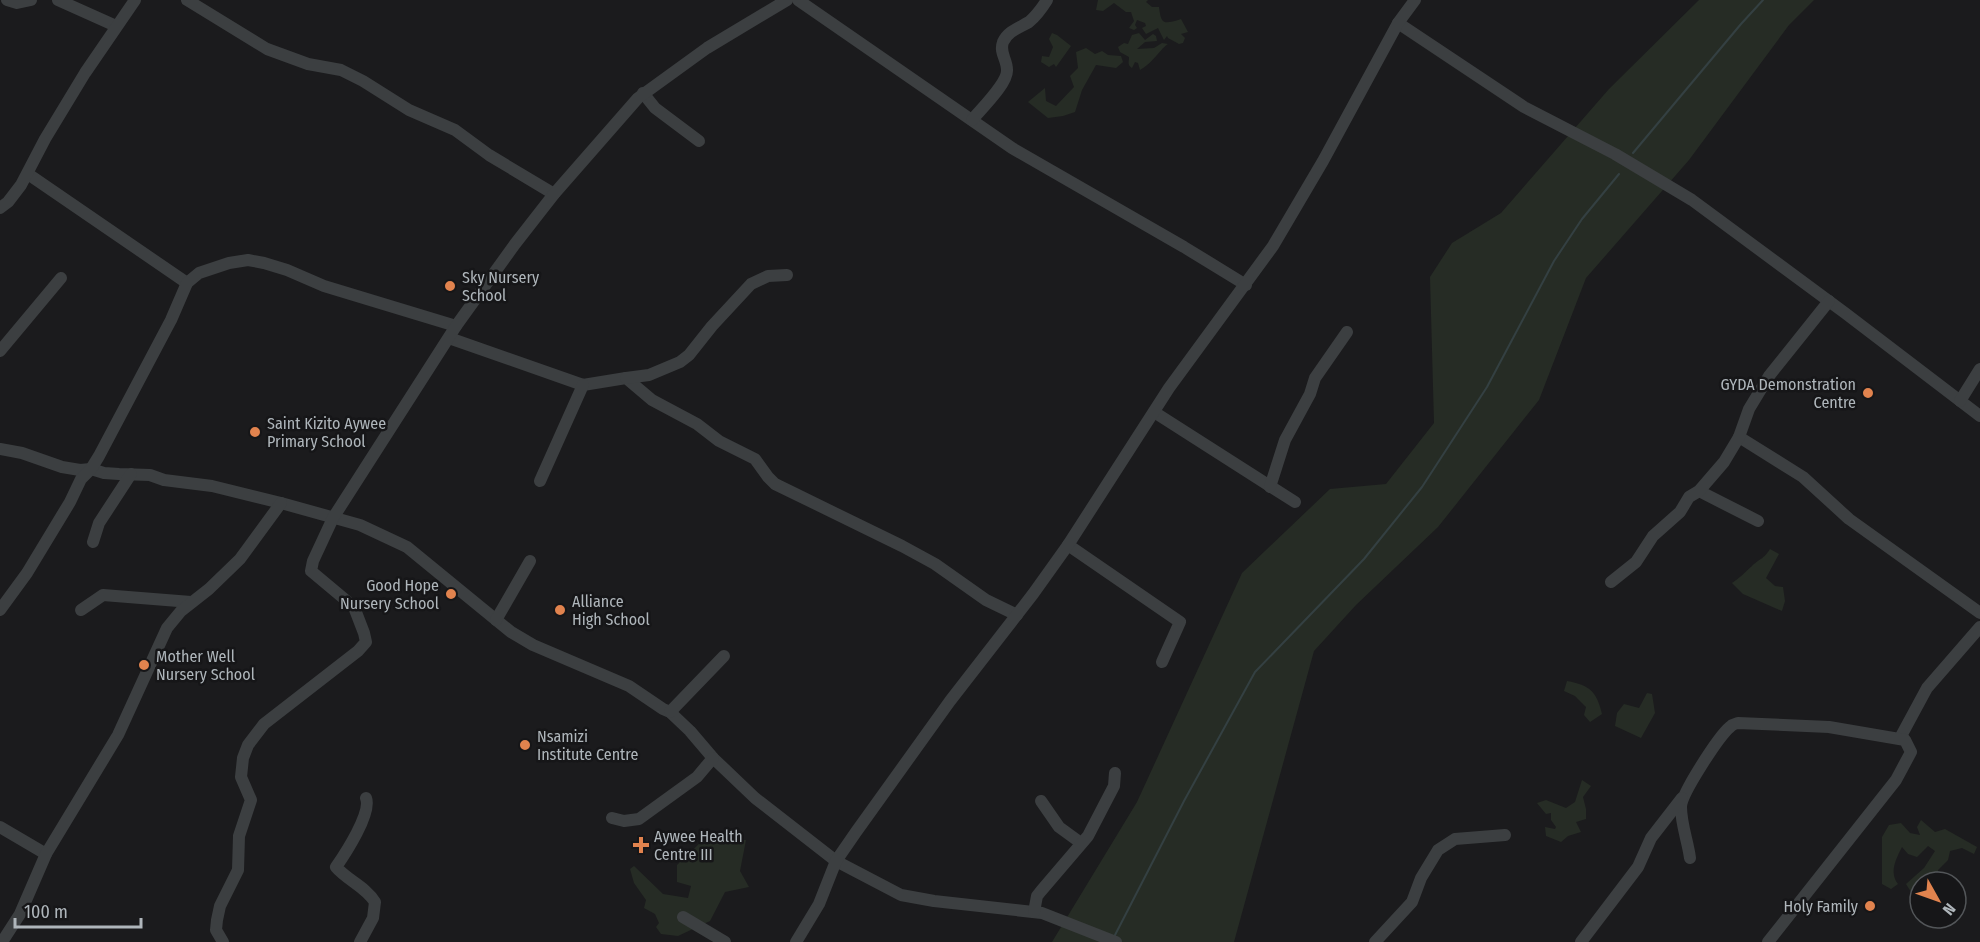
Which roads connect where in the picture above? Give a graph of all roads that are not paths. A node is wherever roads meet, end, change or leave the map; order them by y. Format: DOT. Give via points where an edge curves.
graph roads {
  1 [pos="7,0"];
  2 [pos="31,0"];
  3 [pos="58,0"];
  4 [pos="135,0"];
  5 [pos="187,0"];
  6 [pos="798,0"];
  7 [pos="1047,0"];
  8 [pos="1415,0"];
  9 [pos="782,1"];
  10 [pos="1398,23"];
  11 [pos="116,26"];
  12 [pos="644,93"];
  13 [pos="972,120"];
  14 [pos="699,141"];
  15 [pos="28,174"];
  16 [pos="554,195"];
  17 [pos="0,208"];
  18 [pos="787,274"];
  19 [pos="61,278"];
  20 [pos="187,283"];
  21 [pos="1246,285"];
  22 [pos="1830,301"];
  23 [pos="456,326"];
  24 [pos="1347,332"];
  25 [pos="449,338"];
  26 [pos="0,351"];
  27 [pos="1980,369"];
  28 [pos="626,378"];
  29 [pos="583,385"];
  30 [pos="1960,401"];
  31 [pos="1154,412"];
  32 [pos="1980,416"];
  33 [pos="1739,437"];
  34 [pos="0,449"];
  35 [pos="92,469"];
  36 [pos="131,474"];
  37 [pos="540,481"];
  38 [pos="1270,487"];
  39 [pos="1699,491"];
  40 [pos="1295,502"];
  41 [pos="281,503"];
  42 [pos="333,518"];
  43 [pos="1758,521"];
  44 [pos="93,542"];
  45 [pos="1068,545"];
  46 [pos="530,561"];
  47 [pos="1611,582"];
  48 [pos="191,602"];
  49 [pos="0,610"];
  50 [pos="81,610"];
  51 [pos="1980,613"];
  52 [pos="1017,615"];
  53 [pos="496,620"];
  54 [pos="1980,627"];
  55 [pos="724,656"];
  56 [pos="1162,662"];
  57 [pos="670,712"];
  58 [pos="1900,738"];
  59 [pos="713,758"];
  60 [pos="1115,772"];
  61 [pos="366,798"];
  62 [pos="1683,798"];
  63 [pos="1041,801"];
  64 [pos="612,818"];
  65 [pos="0,827"];
  66 [pos="1505,835"];
  67 [pos="1081,843"];
  68 [pos="46,854"];
  69 [pos="1690,858"];
  70 [pos="836,861"];
  71 [pos="1034,912"];
  72 [pos="683,917"];
  73 [pos="2,942"];
  74 [pos="224,942"];
  75 [pos="360,942"];
  76 [pos="725,942"];
  77 [pos="796,942"];
  78 [pos="1116,942"];
  79 [pos="1375,942"];
  80 [pos="1581,942"];
  81 [pos="1768,942"];
  1 -- 2 [label="street"];
  3 -- 11 [label="street"];
  4 -- 11 [label="street"];
  5 -- 16 [label="street" via="267,49 298,62 341,70 363,81 409,110 455,130"];
  6 -- 13 [label="street"];
  7 -- 13 [label="street" via="1031,20 1014,29 1005,40 1001,52 1007,75"];
  8 -- 10 [label="street"];
  9 -- 12 [label="street"];
  10 -- 21 [label="street" via="1323,161"];
  10 -- 22 [label="street" via="1524,107 1692,200"];
  11 -- 15 [label="street" via="66,104"];
  12 -- 14 [label="street" via="655,108"];
  12 -- 16 [label="street"];
  13 -- 21 [label="street" via="1012,148"];
  15 -- 17 [label="street"];
  15 -- 20 [label="street"];
  16 -- 23 [label="street"];
  18 -- 28 [label="street" via="768,276 751,284 680,362 649,375"];
  19 -- 26 [label="street"];
  20 -- 23 [label="street" via="199,273 248,260"];
  20 -- 35 [label="street"];
  21 -- 31 [label="street"];
  22 -- 30 [label="street"];
  22 -- 33 [label="street" via="1769,376"];
  23 -- 25 [label="street"];
  24 -- 38 [label="street" via="1315,378 1285,440"];
  25 -- 29 [label="street"];
  25 -- 42 [label="street"];
  27 -- 30 [label="street"];
  28 -- 29 [label="street"];
  28 -- 52 [label="street" via="652,400 755,459 775,484 902,546 986,600"];
  29 -- 37 [label="street"];
  30 -- 32 [label="street"];
  31 -- 38 [label="street"];
  31 -- 45 [label="street"];
  33 -- 39 [label="street"];
  33 -- 51 [label="street" via="1803,477 1849,519"];
  34 -- 35 [label="street" via="62,467"];
  35 -- 36 [label="street"];
  35 -- 49 [label="street" via="81,479 33,563"];
  36 -- 41 [label="street" via="212,486"];
  36 -- 44 [label="street" via="99,523"];
  38 -- 40 [label="street"];
  39 -- 43 [label="street"];
  39 -- 47 [label="street" via="1653,536 1636,562"];
  41 -- 42 [label="street"];
  41 -- 48 [label="street" via="240,560"];
  42 -- 53 [label="street" via="360,525 407,547"];
  42 -- 74 [label="street" via="311,571 354,607 366,642 264,724 248,745 241,777 250,800 239,836 238,870 216,920 216,930"];
  45 -- 52 [label="street"];
  45 -- 56 [label="street" via="1180,622"];
  46 -- 53 [label="street"];
  48 -- 50 [label="street" via="103,595"];
  48 -- 68 [label="street" via="167,628 114,742"];
  52 -- 70 [label="street" via="911,753"];
  53 -- 57 [label="street" via="533,645 629,686"];
  54 -- 58 [label="street" via="1927,688"];
  55 -- 57 [label="street"];
  57 -- 59 [label="street"];
  58 -- 62 [label="street" via="1820,726 1738,723 1724,733"];
  58 -- 81 [label="street" via="1911,752 1896,780"];
  59 -- 64 [label="street" via="697,777 639,819"];
  59 -- 70 [label="street" via="755,798"];
  60 -- 67 [label="street" via="1114,786"];
  61 -- 75 [label="street" via="367,809 336,867 375,902"];
  62 -- 69 [label="street" via="1682,817"];
  62 -- 80 [label="street" via="1651,838 1638,867"];
  63 -- 67 [label="street" via="1059,826"];
  65 -- 68 [label="street"];
  66 -- 79 [label="street" via="1455,839 1438,850 1412,902"];
  67 -- 71 [label="street" via="1041,891"];
  68 -- 73 [label="street" via="20,914"];
  70 -- 71 [label="street" via="883,887 919,899"];
  70 -- 77 [label="street" via="819,904"];
  71 -- 78 [label="street"];
  72 -- 76 [label="street"];
}
